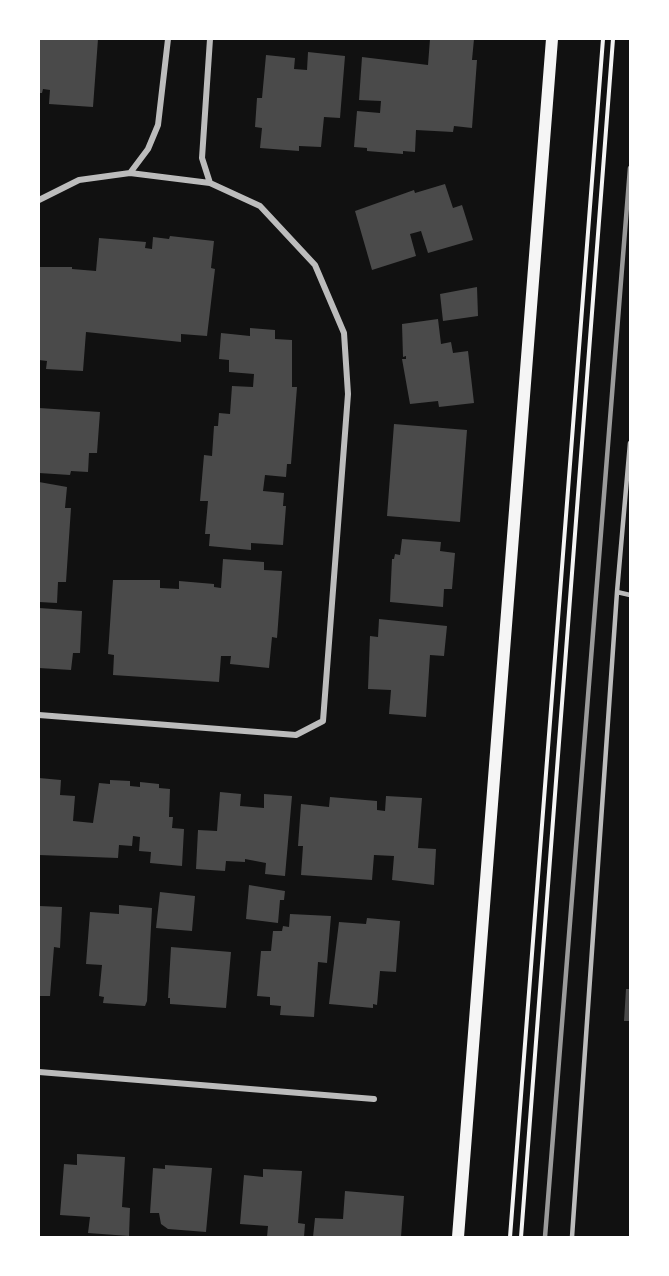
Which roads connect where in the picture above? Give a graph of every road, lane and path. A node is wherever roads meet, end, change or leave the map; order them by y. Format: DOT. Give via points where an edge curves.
graph roads {
  1 [pos="168,39"];
  2 [pos="210,39"];
  3 [pos="552,39"];
  4 [pos="603,39"];
  5 [pos="613,39"];
  6 [pos="130,172"];
  7 [pos="210,183"];
  8 [pos="39,200"];
  9 [pos="630,442"];
  10 [pos="617,592"];
  11 [pos="630,595"];
  12 [pos="39,715"];
  13 [pos="39,1072"];
  14 [pos="374,1099"];
  15 [pos="458,1237"];
  16 [pos="510,1237"];
  17 [pos="521,1237"];
  18 [pos="572,1237"];
  1 -- 6 [label="street" via="158,124 148,149"];
  2 -- 7 [label="street" via="202,158"];
  3 -- 15 [label="main road"];
  4 -- 16 [label="path"];
  5 -- 17 [label="path"];
  6 -- 7 [label="street"];
  6 -- 8 [label="street" via="79,180"];
  7 -- 12 [label="street" via="260,206 315,265 344,333 348,394 323,721 296,735"];
  9 -- 10 [label="lane"];
  10 -- 11 [label="lane"];
  10 -- 18 [label="lane"];
  13 -- 14 [label="street"];
}
